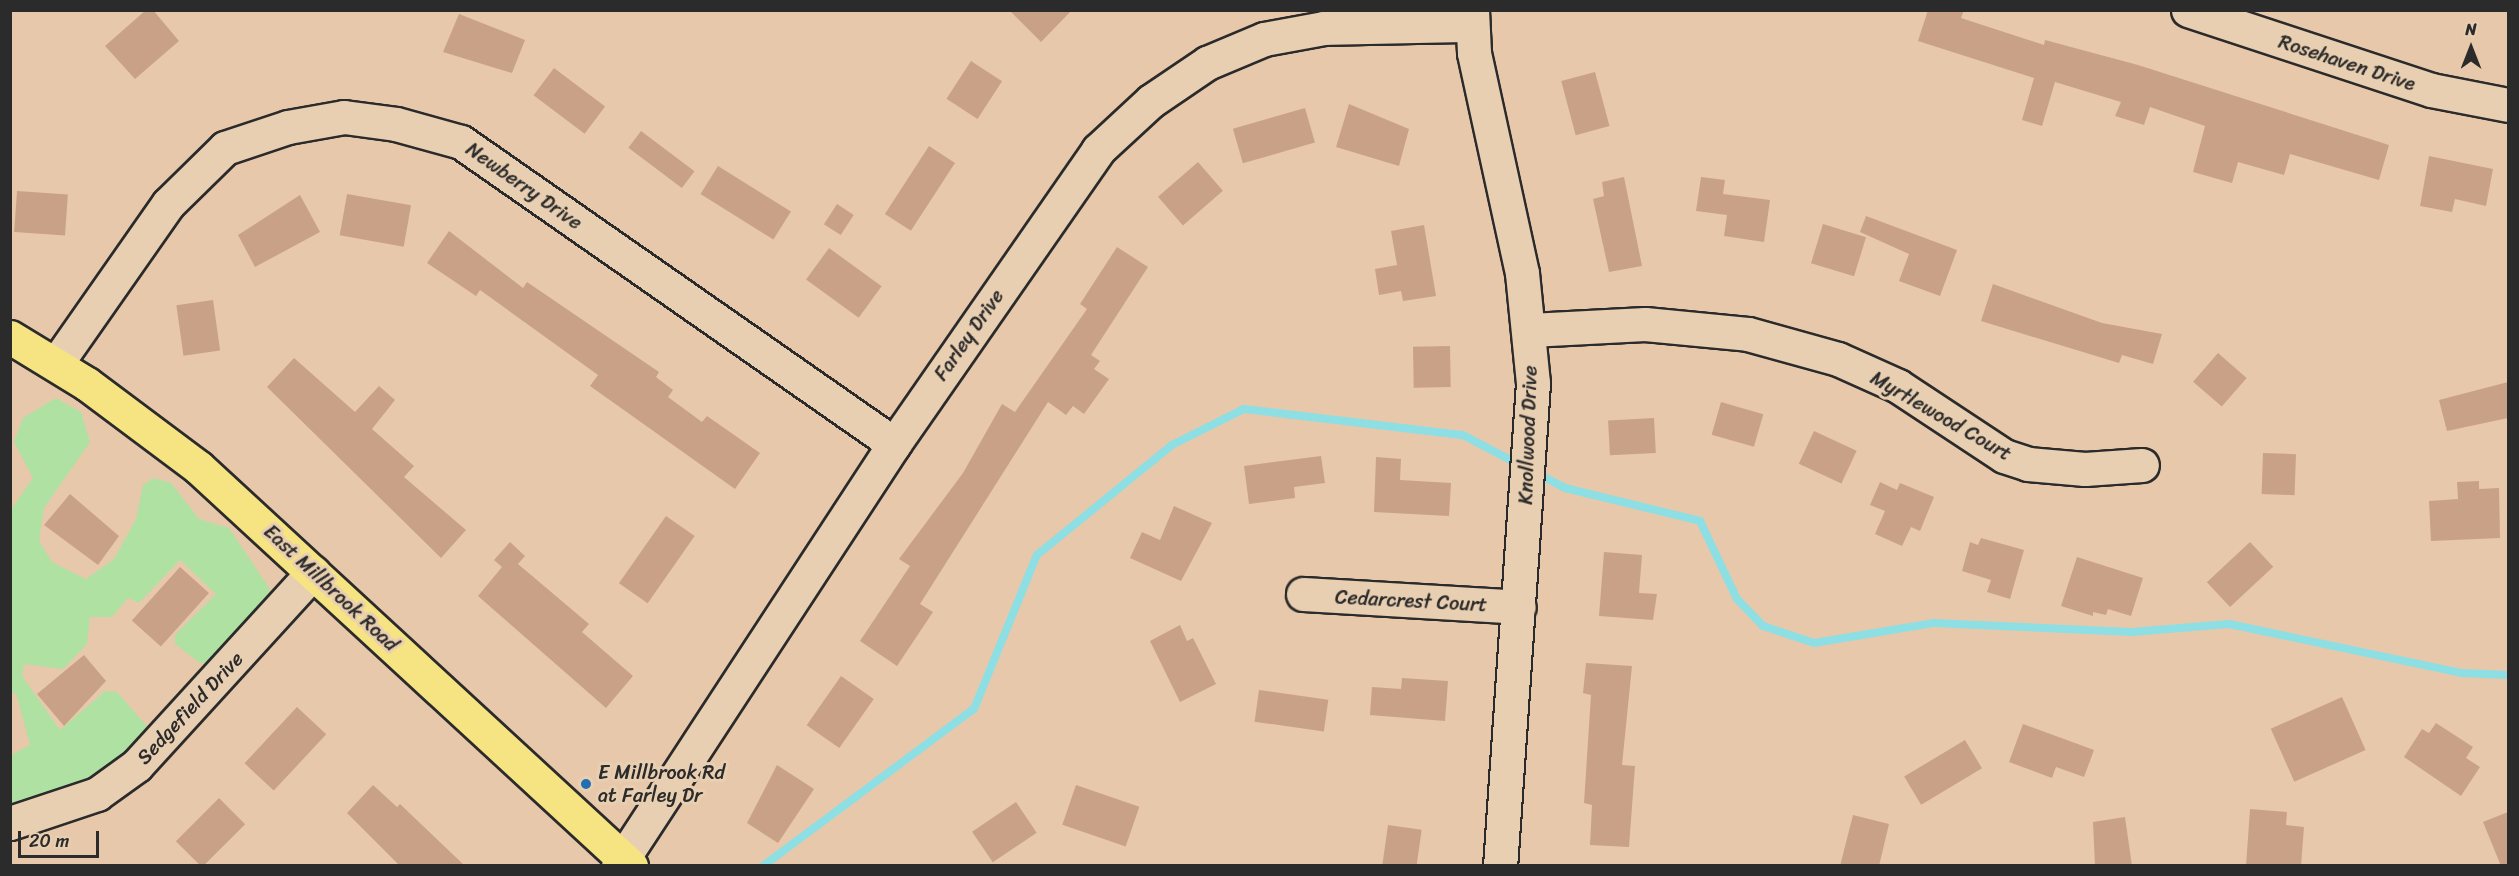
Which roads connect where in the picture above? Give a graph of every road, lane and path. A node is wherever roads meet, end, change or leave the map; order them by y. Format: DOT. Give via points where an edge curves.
graph roads {
  1 [pos="2188,10"];
  2 [pos="1472,18"];
  3 [pos="2508,105"];
  4 [pos="1530,330"];
  5 [pos="10,338"];
  6 [pos="56,364"];
  7 [pos="894,444"];
  8 [pos="2142,465"];
  9 [pos="313,572"];
  10 [pos="1303,594"];
  11 [pos="1519,607"];
  12 [pos="10,824"];
  13 [pos="624,863"];
  14 [pos="1500,866"];
  1 -- 3 [label="street, Rosehaven Drive" via="2431,90"];
  2 -- 4 [label="street, Knollwood Drive"];
  2 -- 7 [label="street, Farley Drive" via="1324,28 1264,39 1207,63 1152,101 1098,150"];
  4 -- 8 [label="street, Myrtlewood Court" via="1645,324 1748,334 1838,359 1898,386 2004,456 2028,464 2085,469"];
  4 -- 11 [label="street, Knollwood Drive" via="1533,383"];
  5 -- 6 [label="main road, East Millbrook Road"];
  6 -- 7 [label="street, Newberry Drive" via="168,204 225,148 288,127 344,117 396,124 461,142"];
  6 -- 9 [label="main road, East Millbrook Road" via="190,461"];
  7 -- 13 [label="street, Farley Drive"];
  9 -- 12 [label="street, Sedgefield Drive" via="137,765 97,794"];
  9 -- 13 [label="main road, East Millbrook Road"];
  10 -- 11 [label="street, Cedarcrest Court"];
  11 -- 14 [label="street, Knollwood Drive"];
}
